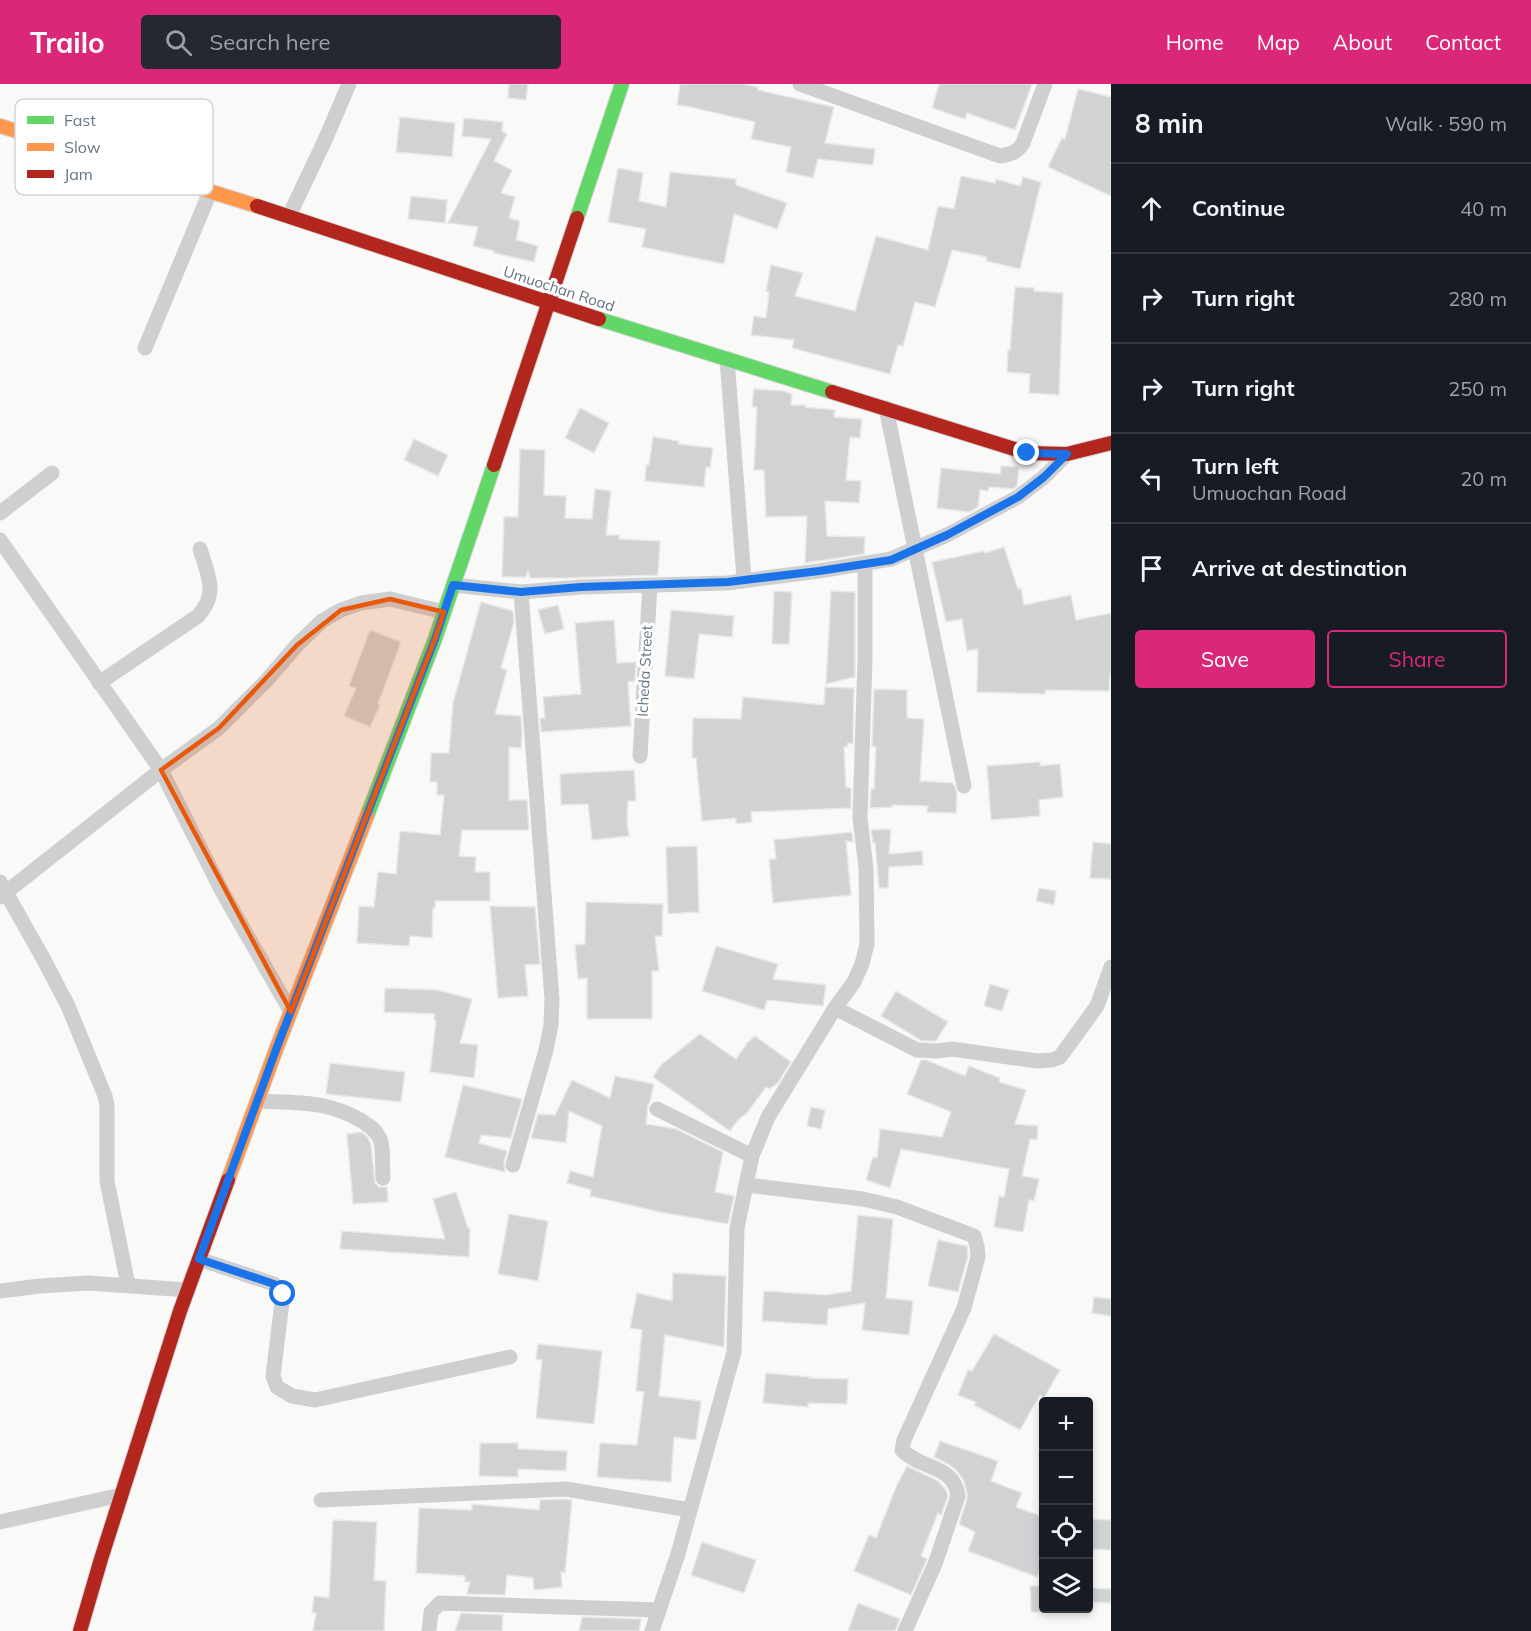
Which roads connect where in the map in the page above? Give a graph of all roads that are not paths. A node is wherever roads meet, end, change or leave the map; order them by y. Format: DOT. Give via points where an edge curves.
graph roads {
  1 [pos="349,84"];
  2 [pos="622,84"];
  3 [pos="800,84"];
  4 [pos="1045,84"];
  5 [pos="0,126"];
  6 [pos="15,131"];
  7 [pos="213,193"];
  8 [pos="209,195"];
  9 [pos="289,216"];
  10 [pos="547,303"];
  11 [pos="145,348"];
  12 [pos="727,359"];
  13 [pos="886,408"];
  14 [pos="1111,443"];
  15 [pos="1067,454"];
  16 [pos="51,473"];
  17 [pos="0,513"];
  18 [pos="0,540"];
  19 [pos="200,549"];
  20 [pos="915,550"];
  21 [pos="865,564"];
  22 [pos="744,579"];
  23 [pos="453,585"];
  24 [pos="650,585"];
  25 [pos="521,592"];
  26 [pos="444,612"];
  27 [pos="99,683"];
  28 [pos="640,756"];
  29 [pos="161,770"];
  30 [pos="964,786"];
  31 [pos="2,891"];
  32 [pos="1111,967"];
  33 [pos="835,1008"];
  34 [pos="291,1011"];
  35 [pos="257,1101"];
  36 [pos="657,1109"];
  37 [pos="752,1156"];
  38 [pos="513,1165"];
  39 [pos="383,1178"];
  40 [pos="746,1185"];
  41 [pos="199,1259"];
  42 [pos="128,1285"];
  43 [pos="188,1290"];
  44 [pos="0,1291"];
  45 [pos="510,1357"];
  46 [pos="121,1495"];
  47 [pos="321,1500"];
  48 [pos="690,1510"];
  49 [pos="0,1522"];
  50 [pos="659,1610"];
  51 [pos="80,1631"];
  52 [pos="429,1631"];
  53 [pos="652,1631"];
  54 [pos="905,1631"];
  1 -- 9 [label="street"];
  2 -- 10 [label="main road"];
  3 -- 4 [label="street" via="1000,156 1018,151"];
  5 -- 6 [label="main road, Umuochan Road"];
  7 -- 9 [label="main road, Umuochan Road"];
  8 -- 11 [label="street"];
  9 -- 10 [label="main road, Umuochan Road"];
  10 -- 12 [label="main road, Umuochan Road"];
  10 -- 23 [label="main road"];
  12 -- 13 [label="main road, Umuochan Road"];
  12 -- 22 [label="street"];
  13 -- 15 [label="main road, Umuochan Road" via="1027,453"];
  13 -- 20 [label="street"];
  14 -- 15 [label="main road, Umuochan Road"];
  15 -- 20 [label="street" via="1018,497"];
  16 -- 17 [label="street"];
  18 -- 27 [label="street"];
  19 -- 27 [label="street" via="210,585 207,606"];
  20 -- 21 [label="street" via="891,560"];
  20 -- 30 [label="street"];
  21 -- 22 [label="street"];
  21 -- 33 [label="street" via="860,818 866,868 867,944 854,982"];
  22 -- 24 [label="street"];
  23 -- 25 [label="street"];
  23 -- 26 [label="main road"];
  24 -- 25 [label="street"];
  24 -- 28 [label="street, Icheda Street"];
  25 -- 38 [label="street" via="552,999 546,1050"];
  26 -- 29 [label="street" via="390,599 341,610 322,621 297,645 219,728"];
  26 -- 34 [label="main road"];
  27 -- 29 [label="street"];
  29 -- 31 [label="street"];
  29 -- 34 [label="street" via="223,894"];
  31 -- 42 [label="street" via="68,1006 105,1096 107,1181"];
  32 -- 33 [label="street" via="1097,1006 1060,1057 1052,1060 952,1049 917,1050"];
  33 -- 37 [label="street" via="768,1117"];
  34 -- 35 [label="main road"];
  35 -- 39 [label="street" via="327,1106 373,1128 381,1138"];
  35 -- 41 [label="main road"];
  36 -- 37 [label="street"];
  37 -- 40 [label="street"];
  40 -- 48 [label="street" via="737,1228 734,1352"];
  40 -- 54 [label="street" via="897,1207 974,1236 976,1241 978,1257 964,1308 902,1450 945,1473 957,1486 958,1496 935,1564"];
  41 -- 43 [label="main road"];
  41 -- 45 [label="street" via="274,1284 283,1294 273,1376 277,1387 292,1396 315,1400"];
  42 -- 43 [label="street"];
  42 -- 44 [label="street" via="88,1283"];
  43 -- 46 [label="main road"];
  46 -- 49 [label="street"];
  46 -- 51 [label="main road"];
  47 -- 48 [label="street" via="566,1489"];
  48 -- 50 [label="street"];
  50 -- 52 [label="street" via="440,1603 431,1612"];
  50 -- 53 [label="street"];
}
